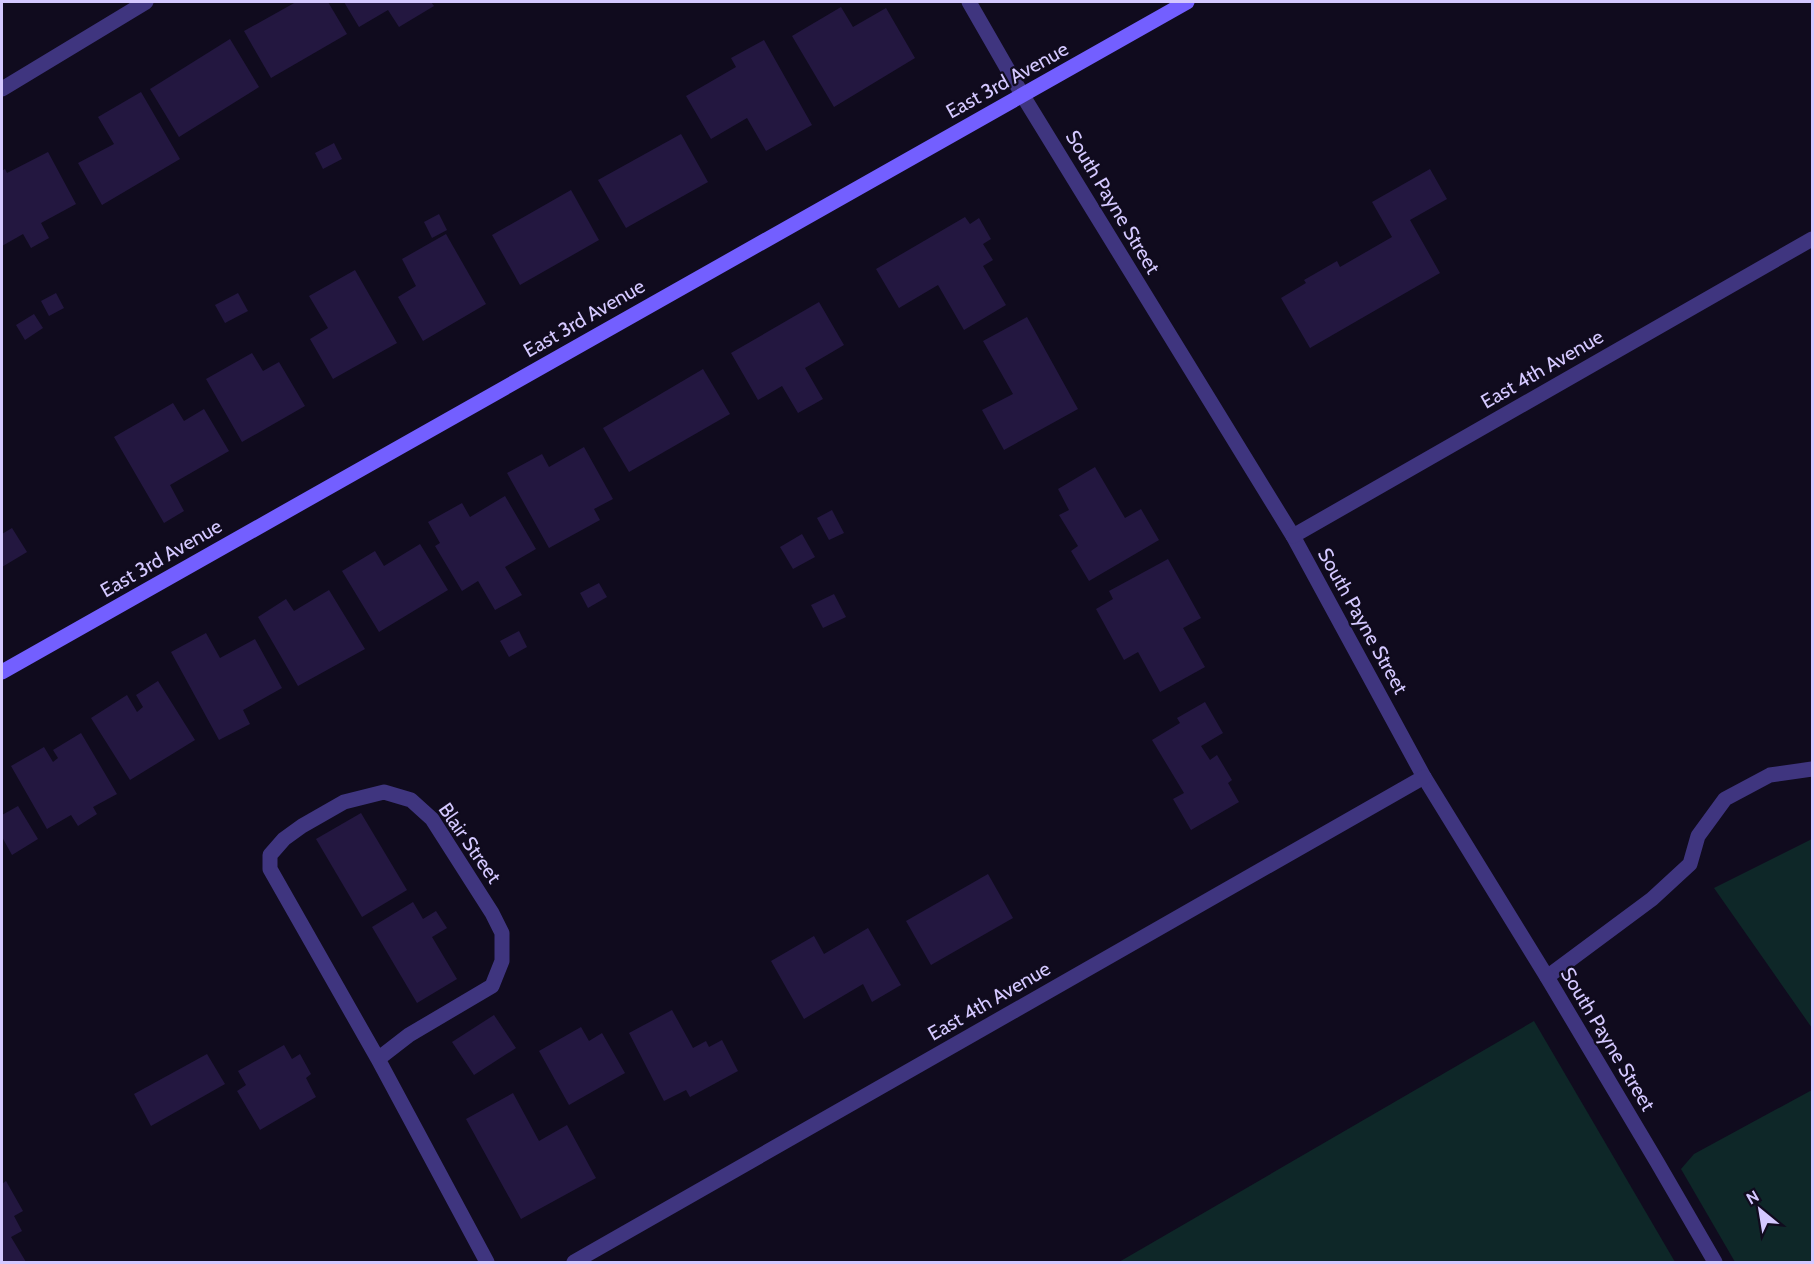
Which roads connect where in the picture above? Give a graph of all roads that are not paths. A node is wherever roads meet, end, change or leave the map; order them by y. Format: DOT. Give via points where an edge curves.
graph roads {
  1 [pos="146,2"];
  2 [pos="969,2"];
  3 [pos="1187,2"];
  4 [pos="2,89"];
  5 [pos="1023,96"];
  6 [pos="1812,239"];
  7 [pos="1293,536"];
  8 [pos="2,672"];
  9 [pos="1812,769"];
  10 [pos="1424,777"];
  11 [pos="1546,977"];
  12 [pos="378,1059"];
  13 [pos="487,1263"];
  14 [pos="574,1263"];
  15 [pos="1714,1263"];
  1 -- 4 [label="street"];
  2 -- 5 [label="street, South Payne Street"];
  3 -- 5 [label="street, East 3rd Avenue"];
  5 -- 7 [label="street, South Payne Street"];
  5 -- 8 [label="street, East 3rd Avenue"];
  6 -- 7 [label="street, East 4th Avenue"];
  7 -- 10 [label="street, South Payne Street"];
  9 -- 11 [label="street" via="1770,775 1725,799 1698,836 1690,864 1652,900"];
  10 -- 11 [label="street, South Payne Street"];
  10 -- 14 [label="street, East 4th Avenue"];
  11 -- 15 [label="street, South Payne Street"];
  12 -- 12 [label="street, Blair Street" via="270,869 270,855 302,826 344,802 384,792 411,800 432,819 502,933 502,961 492,986 409,1035"];
  12 -- 13 [label="street, Blair Street"];
}
